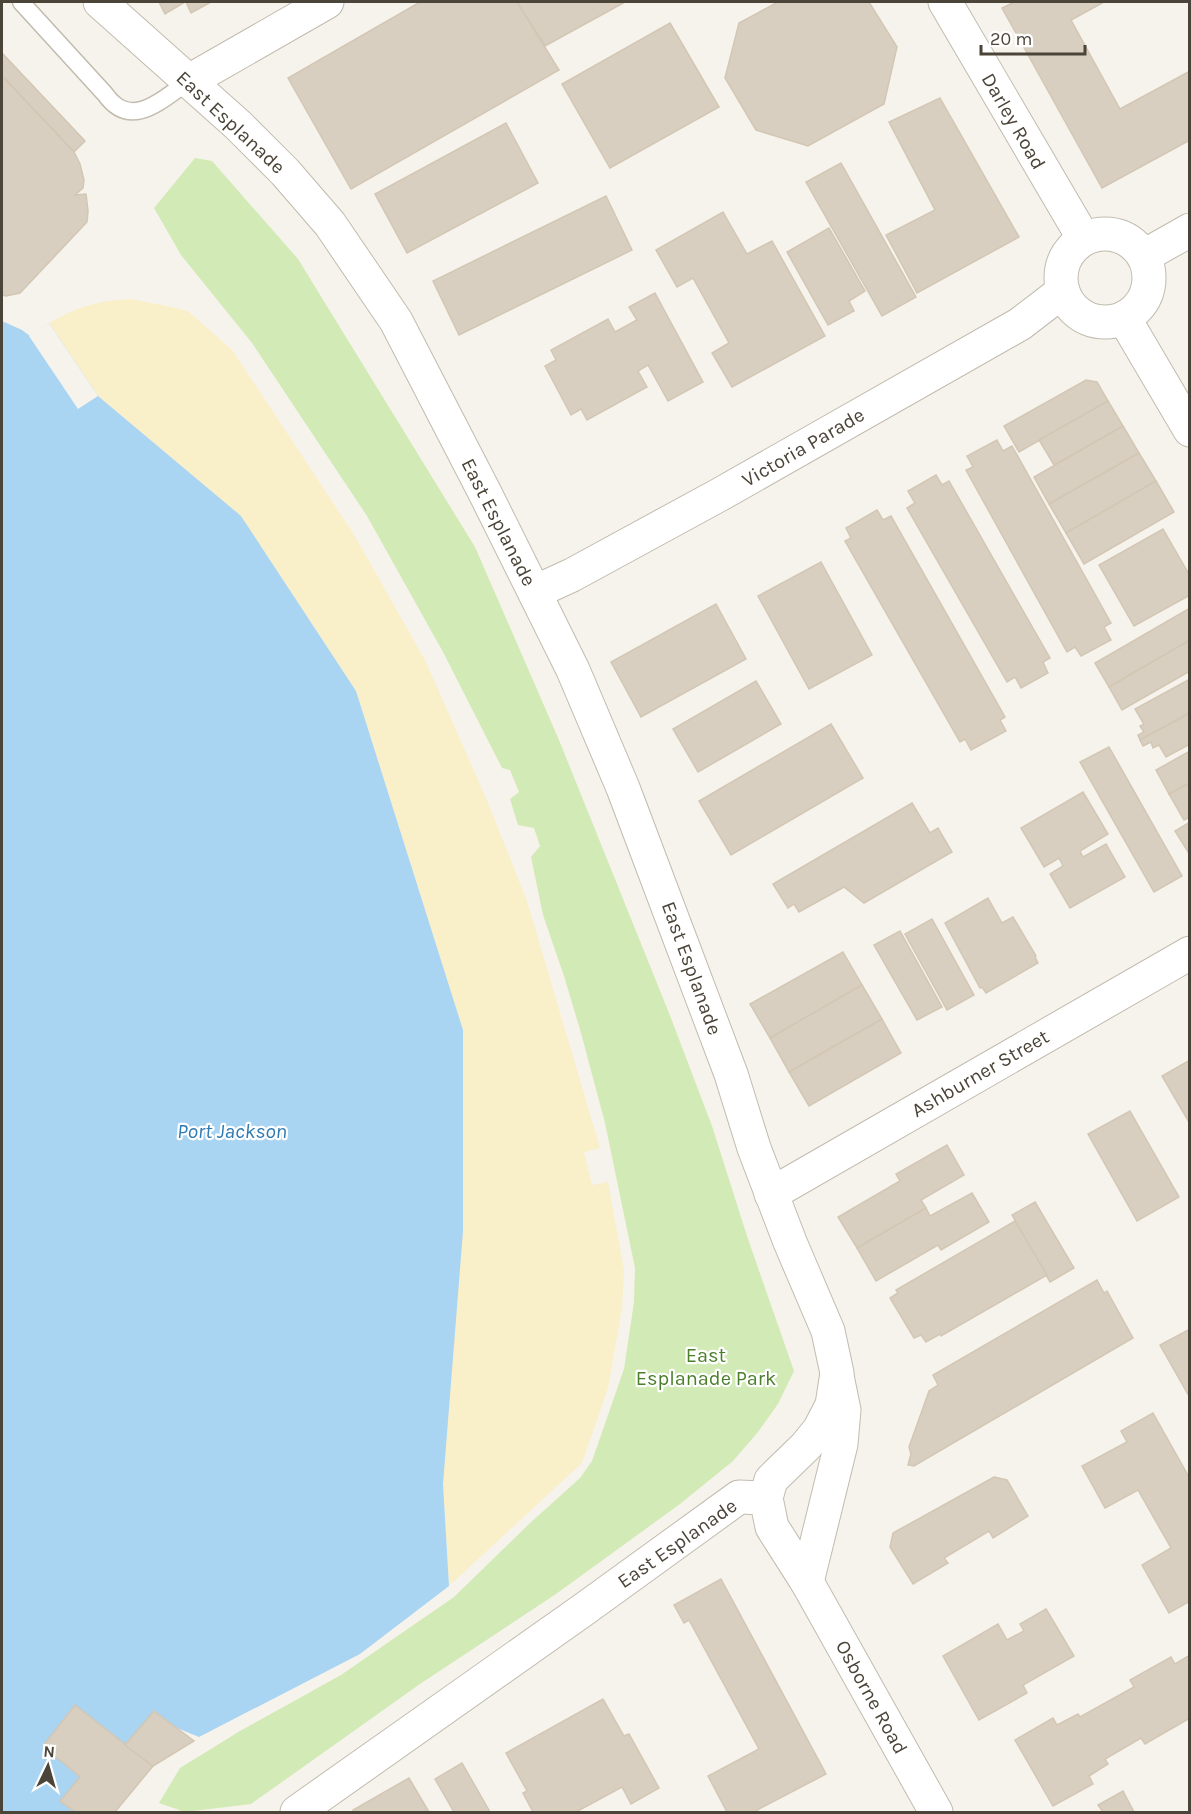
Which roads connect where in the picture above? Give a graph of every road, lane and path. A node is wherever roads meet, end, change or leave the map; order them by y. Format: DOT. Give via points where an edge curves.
graph roads {
  1 [pos="21,2"];
  2 [pos="100,2"];
  3 [pos="327,2"];
  4 [pos="945,2"];
  5 [pos="189,81"];
  6 [pos="1190,230"];
  7 [pos="1084,239"];
  8 [pos="1144,256"];
  9 [pos="1063,291"];
  10 [pos="1124,318"];
  11 [pos="1190,430"];
  12 [pos="535,592"];
  13 [pos="1190,953"];
  14 [pos="771,1194"];
  15 [pos="837,1373"];
  16 [pos="766,1498"];
  17 [pos="807,1582"];
  18 [pos="297,1812"];
  19 [pos="936,1812"];
  1 -- 5 [label="lane" via="113,104 125,112 141,111 156,104"];
  2 -- 5 [label="street, East Esplanade"];
  3 -- 5 [label="street"];
  4 -- 7 [label="street, Darley Road"];
  5 -- 12 [label="street, East Esplanade" via="285,172 330,224 396,321"];
  6 -- 8 [label="street"];
  7 -- 8 [label="street" via="1119,236"];
  7 -- 9 [label="street" via="1065,260 1061,275"];
  8 -- 10 [label="street" via="1149,286 1135,310"];
  9 -- 10 [label="street" via="1077,312 1090,319 1106,322"];
  9 -- 12 [label="street, Victoria Parade" via="1020,324 718,495"];
  10 -- 11 [label="street"];
  12 -- 14 [label="street, East Esplanade" via="623,788 727,1063"];
  13 -- 14 [label="street, Ashburner Street"];
  14 -- 15 [label="street, East Esplanade" via="828,1331"];
  15 -- 16 [label="street, East Esplanade" via="832,1405 819,1430 771,1480"];
  15 -- 17 [label="street" via="844,1410 841,1444"];
  16 -- 17 [label="street, Osborne Road" via="772,1527"];
  16 -- 18 [label="street, East Esplanade" via="739,1497"];
  17 -- 19 [label="street, Osborne Road"];
}
